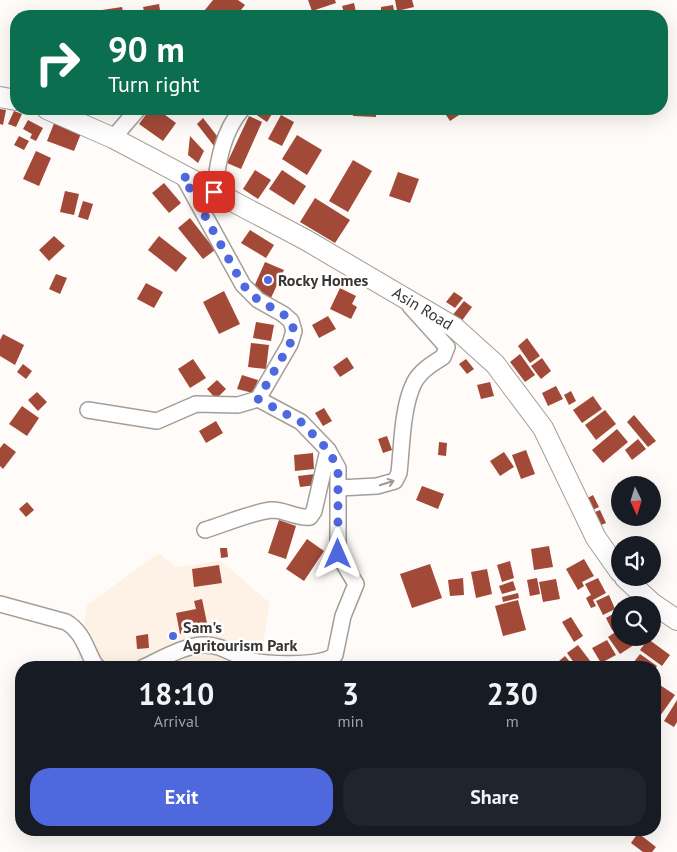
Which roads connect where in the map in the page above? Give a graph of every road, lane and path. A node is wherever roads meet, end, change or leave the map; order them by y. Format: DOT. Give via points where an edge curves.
graph roads {
  1 [pos="61,115"];
  2 [pos="133,115"];
  3 [pos="238,115"];
  4 [pos="113,138"];
  5 [pos="183,176"];
  6 [pos="214,192"];
  7 [pos="398,293"];
  8 [pos="258,399"];
  9 [pos="88,410"];
  10 [pos="328,450"];
  11 [pos="338,488"];
  12 [pos="205,530"];
  13 [pos="611,559"];
  14 [pos="633,586"];
  15 [pos="0,604"];
  16 [pos="677,620"];
  17 [pos="93,661"];
  18 [pos="158,661"];
  19 [pos="254,661"];
  20 [pos="325,661"];
  1 -- 4 [label="main road, Asin Road"];
  2 -- 4 [label="street"];
  3 -- 6 [label="street" via="220,151"];
  4 -- 5 [label="main road, Asin Road"];
  5 -- 6 [label="main road, Asin Road"];
  5 -- 8 [label="street" via="243,285 258,300 291,321 294,331 290,344"];
  6 -- 7 [label="main road, Asin Road"];
  11 -- 7 [label="street, one-way" via="377,486 395,481 399,472 408,398 414,382 426,367 443,357 447,346"];
  7 -- 13 [label="main road, Asin Road" via="454,326 512,384 543,428 596,538"];
  8 -- 9 [label="street" via="238,406 196,404 157,421"];
  8 -- 10 [label="street" via="301,422"];
  10 -- 11 [label="street" via="338,468"];
  10 -- 12 [label="street" via="310,517 270,510"];
  11 -- 20 [label="street" via="338,554 356,584 343,616 335,655"];
  14 -- 16 [label="main road" via="652,604"];
  15 -- 17 [label="street" via="66,622 81,634"];
  18 -- 19 [label="street" via="203,645 222,648"];
}
